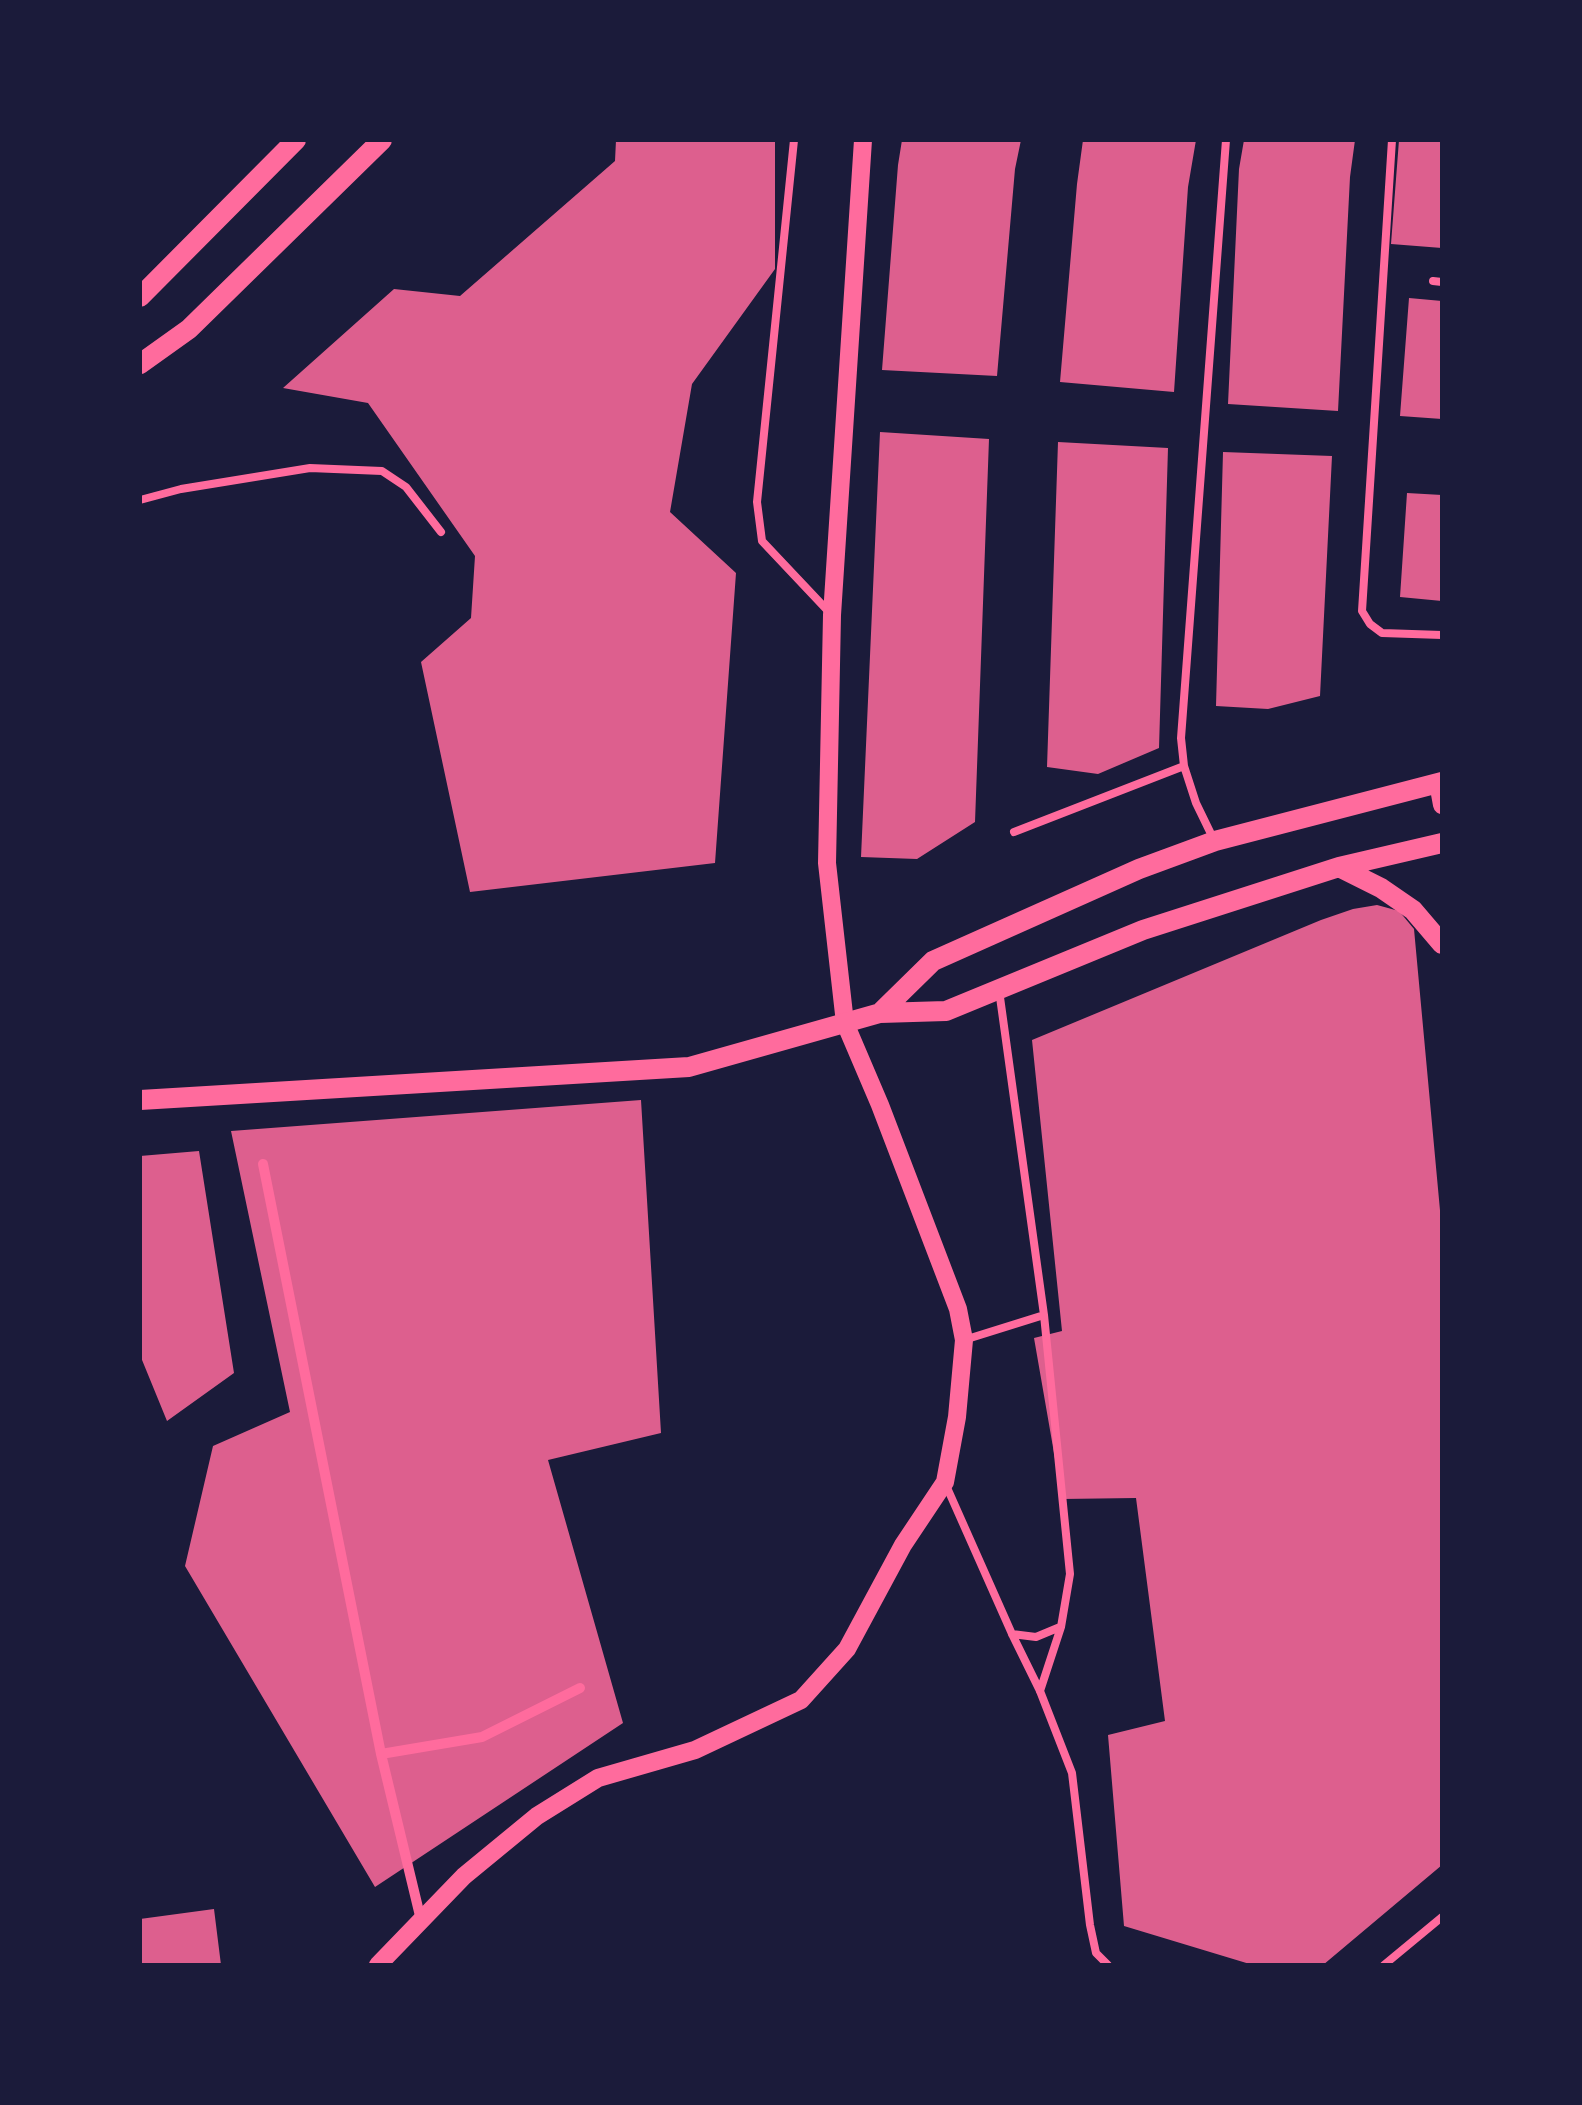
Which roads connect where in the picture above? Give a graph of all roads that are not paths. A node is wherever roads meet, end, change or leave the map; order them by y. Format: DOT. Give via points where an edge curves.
graph roads {
  1 [pos="296,140"];
  2 [pos="382,140"];
  3 [pos="794,140"];
  4 [pos="864,140"];
  5 [pos="1226,140"];
  6 [pos="1392,140"];
  7 [pos="140,297"];
  8 [pos="140,364"];
  9 [pos="140,500"];
  10 [pos="440,532"];
  11 [pos="832,615"];
  12 [pos="1442,635"];
  13 [pos="1184,766"];
  14 [pos="1440,782"];
  15 [pos="1442,805"];
  16 [pos="1014,832"];
  17 [pos="1215,841"];
  18 [pos="1442,843"];
  19 [pos="1339,867"];
  20 [pos="1442,944"];
  21 [pos="999,990"];
  22 [pos="880,1013"];
  23 [pos="845,1022"];
  24 [pos="140,1100"];
  25 [pos="263,1164"];
  26 [pos="1044,1315"];
  27 [pos="964,1340"];
  28 [pos="945,1482"];
  29 [pos="1060,1627"];
  30 [pos="1012,1634"];
  31 [pos="580,1688"];
  32 [pos="1040,1691"];
  33 [pos="381,1754"];
  34 [pos="1442,1917"];
  35 [pos="422,1920"];
  36 [pos="378,1965"];
  37 [pos="1108,1965"];
  38 [pos="1384,1965"];
  1 -- 7 [label="main road"];
  2 -- 8 [label="main road" via="189,329"];
  3 -- 11 [label="lane" via="757,502 762,541"];
  4 -- 11 [label="street"];
  5 -- 13 [label="lane"];
  6 -- 12 [label="lane" via="1362,612 1382,633"];
  9 -- 10 [label="lane" via="310,468 382,471 406,487"];
  11 -- 23 [label="street" via="827,864"];
  13 -- 16 [label="lane"];
  13 -- 17 [label="lane"];
  14 -- 15 [label="street"];
  14 -- 17 [label="main road"];
  17 -- 22 [label="main road" via="932,961"];
  18 -- 19 [label="main road"];
  19 -- 20 [label="main road" via="1413,910"];
  19 -- 21 [label="main road" via="1144,930"];
  21 -- 22 [label="main road" via="946,1011"];
  21 -- 26 [label="lane"];
  22 -- 23 [label="main road"];
  23 -- 24 [label="main road" via="689,1068"];
  23 -- 27 [label="street" via="958,1309"];
  25 -- 33 [label="street"];
  26 -- 27 [label="lane"];
  26 -- 29 [label="lane" via="1070,1574"];
  27 -- 28 [label="street"];
  28 -- 30 [label="lane"];
  28 -- 35 [label="street" via="847,1649 801,1700 694,1750 598,1778 537,1816"];
  29 -- 30 [label="lane" via="1036,1637"];
  29 -- 32 [label="lane"];
  30 -- 32 [label="lane"];
  31 -- 33 [label="street" via="482,1737"];
  32 -- 37 [label="lane" via="1072,1773 1090,1925 1096,1953"];
  33 -- 35 [label="street"];
  34 -- 38 [label="lane"];
  35 -- 36 [label="street"];
}
